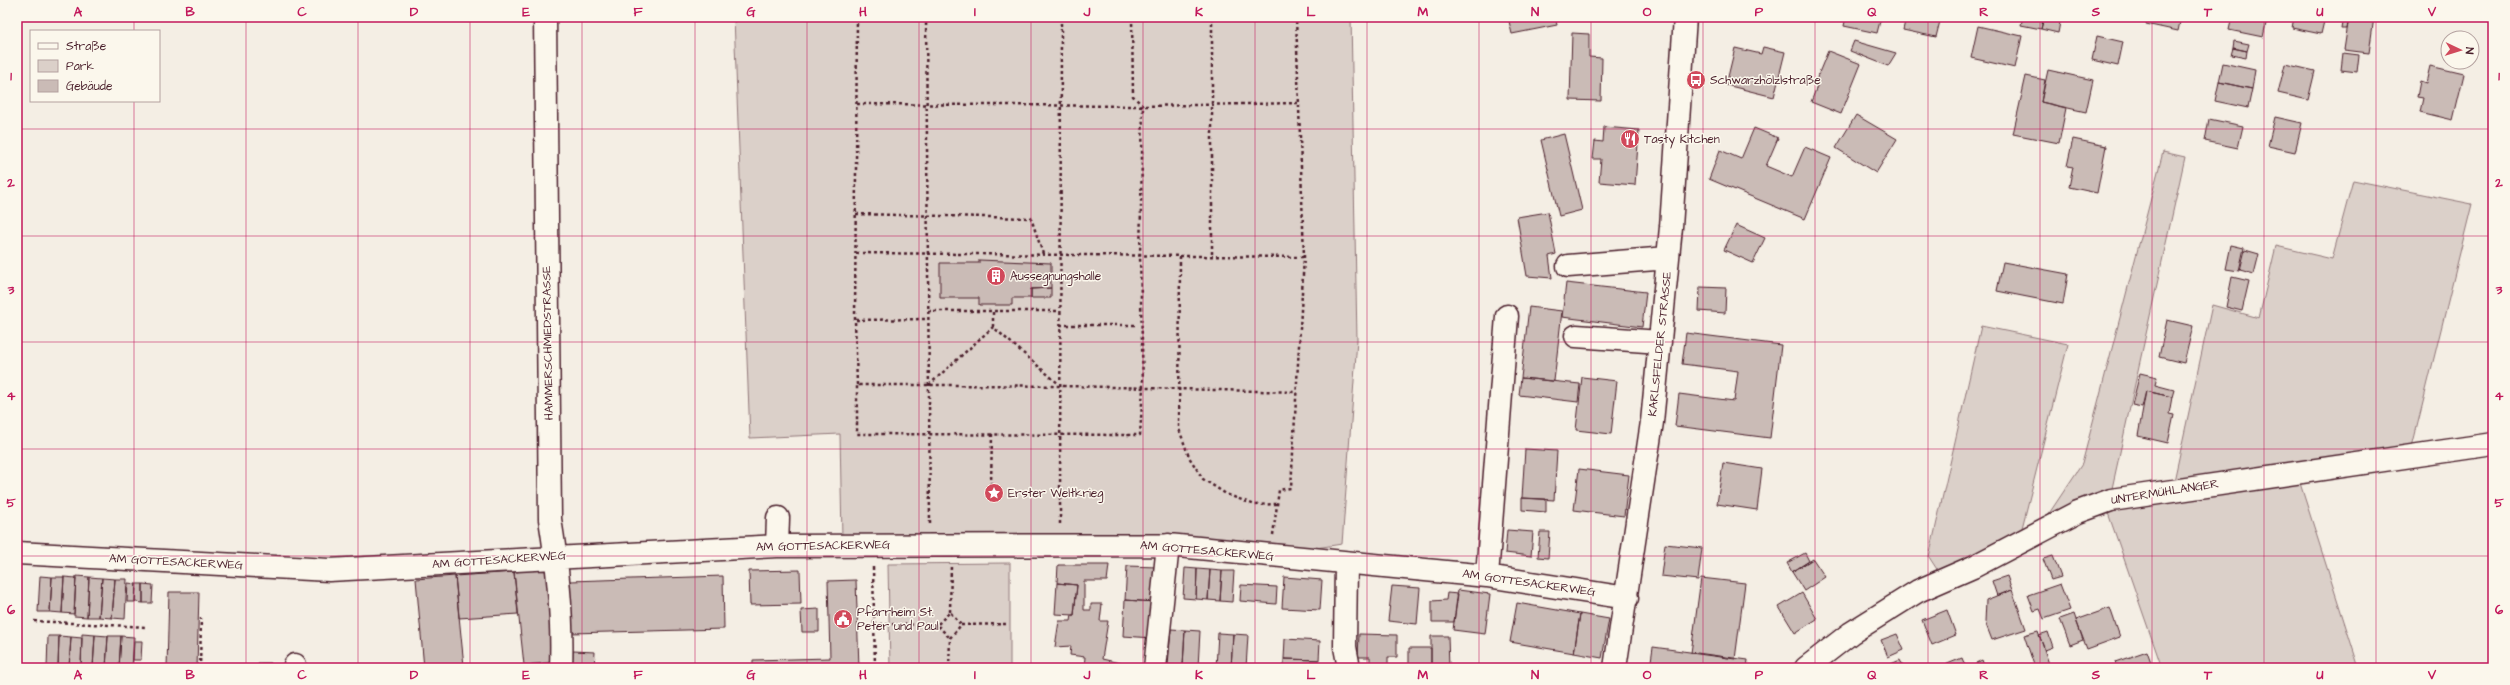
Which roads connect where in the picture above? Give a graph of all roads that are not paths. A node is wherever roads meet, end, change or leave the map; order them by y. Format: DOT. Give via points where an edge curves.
graph roads {
  1 [pos="545,17"];
  2 [pos="1685,17"];
  3 [pos="1668,258"];
  4 [pos="1568,266"];
  5 [pos="1507,316"];
  6 [pos="1576,336"];
  7 [pos="1660,342"];
  8 [pos="2493,444"];
  9 [pos="778,518"];
  10 [pos="1168,545"];
  11 [pos="777,546"];
  12 [pos="17,553"];
  13 [pos="556,556"];
  14 [pos="1346,563"];
  15 [pos="1487,576"];
  16 [pos="1627,598"];
  17 [pos="562,668"];
  18 [pos="1155,668"];
  19 [pos="1349,668"];
  20 [pos="1616,668"];
  21 [pos="1806,668"];
  1 -- 13 [label="street, HAMMERSCHMIEDSTRASSE" via="550,519"];
  2 -- 3 [label="street, KARLSFELDER STRASSE"];
  3 -- 4 [label="street"];
  3 -- 7 [label="street, KARLSFELDER STRASSE"];
  5 -- 15 [label="street"];
  6 -- 7 [label="street"];
  7 -- 16 [label="street, KARLSFELDER STRASSE" via="1652,422"];
  8 -- 21 [label="street, UNTERMÜHLANGER" via="2111,500 2078,512 1973,567 1918,591 1851,633"];
  9 -- 11 [label="street"];
  10 -- 11 [label="street, AM GOTTESACKERWEG"];
  10 -- 14 [label="street, AM GOTTESACKERWEG"];
  10 -- 18 [label="street"];
  11 -- 13 [label="street, AM GOTTESACKERWEG"];
  12 -- 13 [label="street, AM GOTTESACKERWEG" via="329,570"];
  13 -- 17 [label="street, HAMMERSCHMIEDSTRASSE"];
  14 -- 15 [label="street, AM GOTTESACKERWEG"];
  14 -- 19 [label="street" via="1345,647"];
  15 -- 16 [label="street, AM GOTTESACKERWEG"];
  16 -- 20 [label="street, KARLSFELDER STRASSE"];
}
